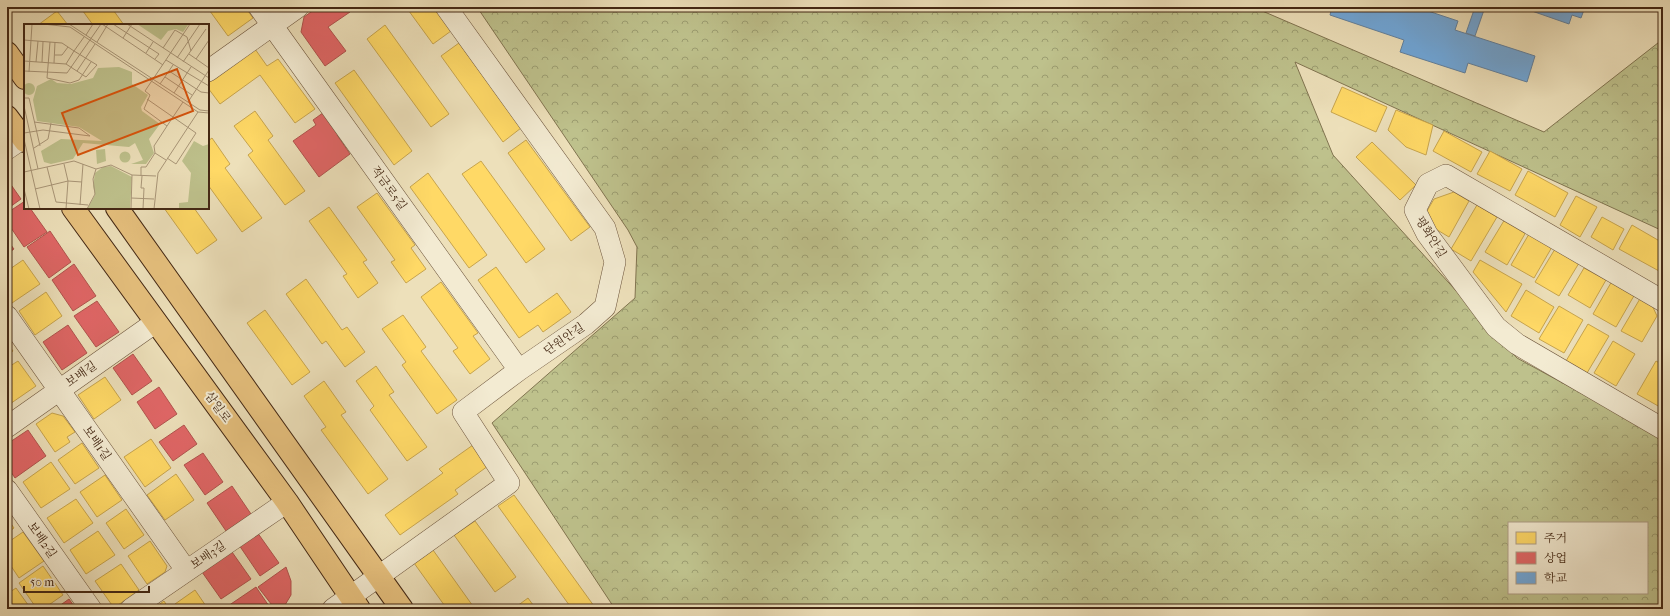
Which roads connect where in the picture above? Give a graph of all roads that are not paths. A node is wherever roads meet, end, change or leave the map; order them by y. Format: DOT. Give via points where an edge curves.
graph roads {
  1 [pos="259,7"];
  2 [pos="298,7"];
  3 [pos="446,7"];
  4 [pos="272,26"];
  5 [pos="7,53"];
  6 [pos="209,70"];
  7 [pos="24,77"];
  8 [pos="7,117"];
  9 [pos="18,143"];
  10 [pos="74,209"];
  11 [pos="118,209"];
  12 [pos="1663,301"];
  13 [pos="7,316"];
  14 [pos="156,322"];
  15 [pos="519,370"];
  16 [pos="59,390"];
  17 [pos="7,427"];
  18 [pos="1663,429"];
  19 [pos="7,490"];
  20 [pos="287,502"];
  21 [pos="186,570"];
  22 [pos="378,576"];
  23 [pos="355,603"];
  24 [pos="91,609"];
  25 [pos="131,609"];
  26 [pos="333,609"];
  27 [pos="402,609"];
  1 -- 4 [label="street, 적금로5길"];
  2 -- 4 [label="street"];
  3 -- 15 [label="street, 단원안길" via="605,228 616,262 605,307 586,324"];
  4 -- 6 [label="street"];
  4 -- 15 [label="street, 적금로5길"];
  5 -- 7 [label="main road"];
  8 -- 9 [label="main road"];
  10 -- 14 [label="main road, 삼일로"];
  11 -- 22 [label="main road"];
  12 -- 18 [label="street, 평화안길" via="1446,175 1428,184 1415,210 1427,234 1496,327 1517,344"];
  13 -- 16 [label="street, 보배1길"];
  14 -- 16 [label="street, 보배길"];
  14 -- 20 [label="main road, 삼일로"];
  15 -- 22 [label="street, 단원안길" via="463,412 509,483"];
  16 -- 17 [label="street, 보배길"];
  16 -- 21 [label="street, 보배1길"];
  19 -- 24 [label="street, 보배2길"];
  20 -- 21 [label="street, 보배3길"];
  20 -- 23 [label="main road, 삼일로"];
  21 -- 25 [label="street, 보배3길"];
  22 -- 23 [label="street, 단원안길"];
  22 -- 27 [label="main road"];
  23 -- 26 [label="street, 단원안길"];
}
